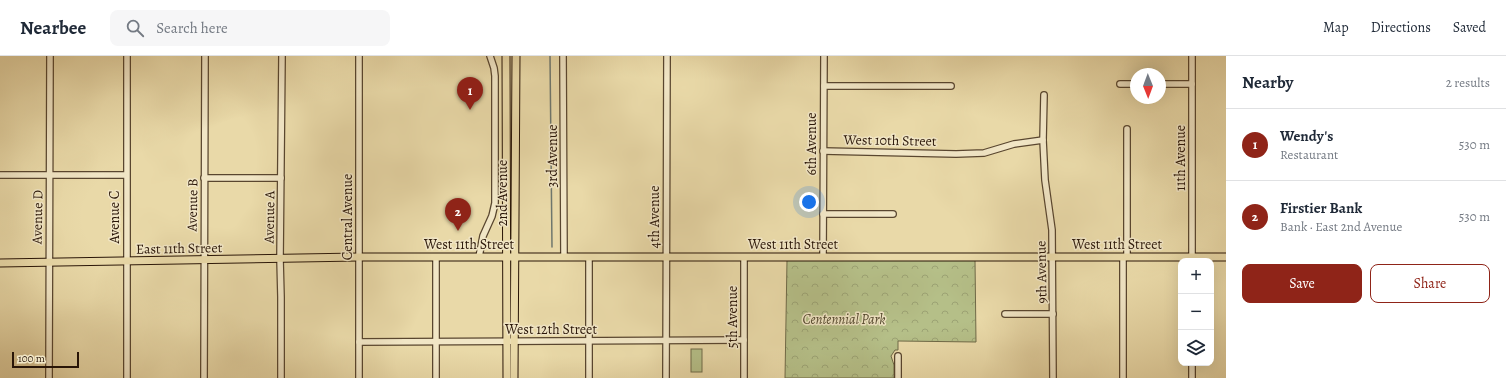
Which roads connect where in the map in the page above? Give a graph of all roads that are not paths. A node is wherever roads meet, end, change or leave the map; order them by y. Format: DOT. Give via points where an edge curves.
graph roads {
  1 [pos="50,56"];
  2 [pos="127,56"];
  3 [pos="204,56"];
  4 [pos="282,56"];
  5 [pos="359,56"];
  6 [pos="490,56"];
  7 [pos="506,56"];
  8 [pos="516,56"];
  9 [pos="563,56"];
  10 [pos="667,56"];
  11 [pos="824,56"];
  12 [pos="1192,56"];
  13 [pos="1120,84"];
  14 [pos="1130,84"];
  15 [pos="1166,84"];
  16 [pos="1192,84"];
  17 [pos="824,86"];
  18 [pos="951,86"];
  19 [pos="1044,96"];
  20 [pos="1127,129"];
  21 [pos="1043,140"];
  22 [pos="823,151"];
  23 [pos="0,175"];
  24 [pos="49,175"];
  25 [pos="126,175"];
  26 [pos="204,178"];
  27 [pos="281,178"];
  28 [pos="823,214"];
  29 [pos="892,214"];
  30 [pos="1125,256"];
  31 [pos="1226,256"];
  32 [pos="359,257"];
  33 [pos="436,257"];
  34 [pos="479,257"];
  35 [pos="511,257"];
  36 [pos="564,257"];
  37 [pos="589,257"];
  38 [pos="666,257"];
  39 [pos="744,257"];
  40 [pos="823,257"];
  41 [pos="1052,257"];
  42 [pos="1178,258"];
  43 [pos="1192,258"];
  44 [pos="1203,258"];
  45 [pos="280,259"];
  46 [pos="203,260"];
  47 [pos="126,262"];
  48 [pos="0,263"];
  49 [pos="48,263"];
  50 [pos="1005,314"];
  51 [pos="1053,314"];
  52 [pos="589,340"];
  53 [pos="666,340"];
  54 [pos="744,340"];
  55 [pos="436,341"];
  56 [pos="510,341"];
  57 [pos="359,342"];
  58 [pos="898,356"];
  59 [pos="1192,366"];
  60 [pos="49,378"];
  61 [pos="127,378"];
  62 [pos="204,378"];
  63 [pos="281,378"];
  64 [pos="359,378"];
  65 [pos="436,378"];
  66 [pos="507,378"];
  67 [pos="514,378"];
  68 [pos="589,378"];
  69 [pos="666,378"];
  70 [pos="744,378"];
  71 [pos="898,378"];
  72 [pos="1053,378"];
  73 [pos="1123,378"];
  74 [pos="1192,378"];
  1 -- 24 [label="street, Avenue D"];
  2 -- 25 [label="street, Avenue C"];
  3 -- 26 [label="street, Avenue B"];
  4 -- 27 [label="street, Avenue A"];
  5 -- 32 [label="street, Central Avenue"];
  6 -- 34 [label="street" via="495,76 495,203 483,236"];
  7 -- 35 [label="main road, 2nd Avenue"];
  8 -- 35 [label="main road, 2nd Avenue"];
  9 -- 36 [label="street, 3rd Avenue"];
  10 -- 38 [label="street, 4th Avenue"];
  11 -- 17 [label="street, 6th Avenue"];
  12 -- 16 [label="street, 11th Avenue"];
  13 -- 14 [label="street"];
  15 -- 16 [label="street"];
  16 -- 43 [label="street, 11th Avenue"];
  17 -- 18 [label="street"];
  17 -- 22 [label="street, 6th Avenue"];
  19 -- 21 [label="street, 9th Avenue"];
  20 -- 30 [label="street"];
  21 -- 22 [label="street, West 10th Street" via="1014,144 984,153"];
  21 -- 41 [label="street, 9th Avenue" via="1044,167 1052,219"];
  22 -- 28 [label="street, 6th Avenue"];
  23 -- 24 [label="street"];
  24 -- 25 [label="street"];
  24 -- 49 [label="street, Avenue D"];
  25 -- 47 [label="street, Avenue C"];
  26 -- 27 [label="street"];
  26 -- 46 [label="street, Avenue B"];
  27 -- 45 [label="street, Avenue A"];
  28 -- 29 [label="street"];
  28 -- 40 [label="street, 6th Avenue"];
  30 -- 41 [label="main road, West 11th Street"];
  30 -- 42 [label="main road, West 11th Street"];
  30 -- 73 [label="street"];
  31 -- 44 [label="main road, West 11th Street"];
  32 -- 33 [label="main road, West 11th Street"];
  32 -- 45 [label="main road, East 11th Street"];
  32 -- 57 [label="street, Central Avenue"];
  33 -- 34 [label="main road, West 11th Street"];
  33 -- 55 [label="street"];
  34 -- 35 [label="main road, West 11th Street"];
  35 -- 36 [label="main road, West 11th Street"];
  35 -- 56 [label="main road, 2nd Avenue"];
  36 -- 37 [label="main road, West 11th Street"];
  37 -- 38 [label="main road, West 11th Street"];
  37 -- 52 [label="street"];
  38 -- 39 [label="main road, West 11th Street"];
  38 -- 53 [label="street, 4th Avenue"];
  39 -- 40 [label="main road, West 11th Street"];
  39 -- 54 [label="street, 5th Avenue"];
  40 -- 41 [label="main road, West 11th Street"];
  41 -- 51 [label="street, 9th Avenue"];
  45 -- 46 [label="main road, East 11th Street"];
  45 -- 63 [label="street, Avenue A"];
  46 -- 47 [label="main road, East 11th Street"];
  46 -- 62 [label="street, Avenue B"];
  47 -- 49 [label="main road, East 11th Street"];
  47 -- 61 [label="street, Avenue C"];
  48 -- 49 [label="main road, East 11th Street"];
  49 -- 60 [label="street, Avenue D"];
  50 -- 51 [label="street"];
  51 -- 72 [label="street, 9th Avenue"];
  52 -- 53 [label="street, West 12th Street"];
  52 -- 56 [label="street, West 12th Street"];
  52 -- 68 [label="street"];
  53 -- 54 [label="street, West 12th Street"];
  53 -- 69 [label="street, 4th Avenue"];
  54 -- 70 [label="street, 5th Avenue"];
  55 -- 56 [label="street, West 12th Street"];
  55 -- 57 [label="street, West 12th Street"];
  55 -- 65 [label="street"];
  56 -- 66 [label="main road, 2nd Avenue"];
  56 -- 67 [label="main road, 2nd Avenue"];
  57 -- 64 [label="street, Central Avenue"];
  58 -- 71 [label="street"];
  59 -- 74 [label="street"];
}
